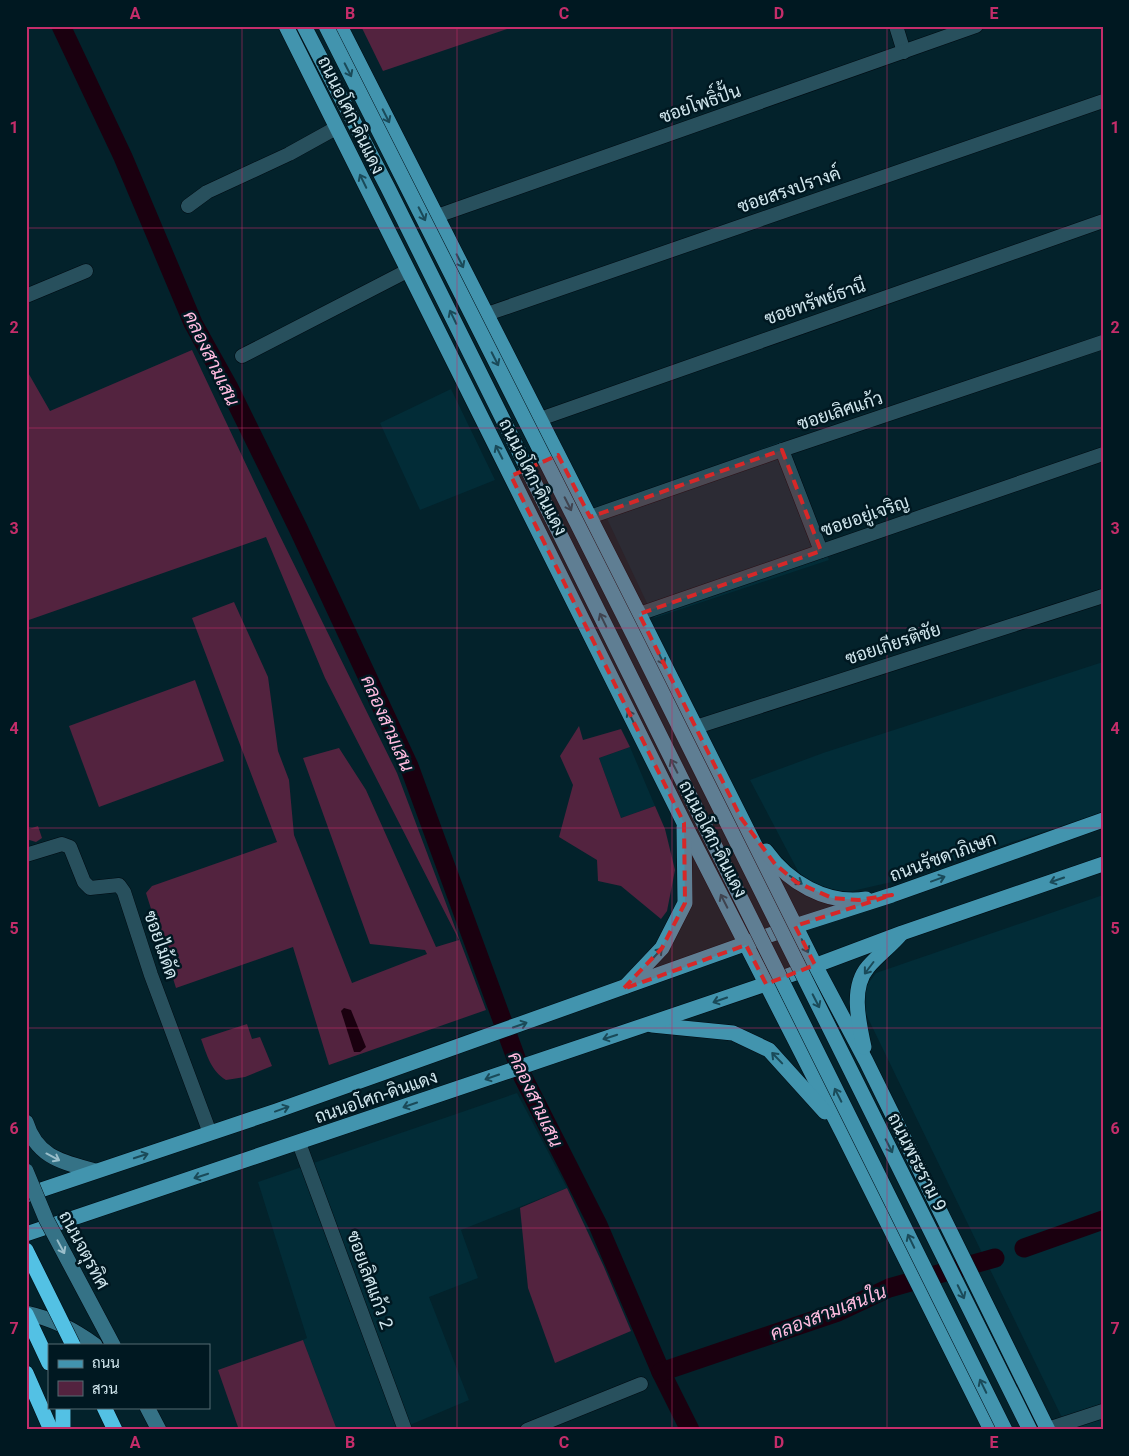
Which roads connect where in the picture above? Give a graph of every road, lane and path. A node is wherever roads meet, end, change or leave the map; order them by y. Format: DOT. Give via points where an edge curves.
graph roads {
  1 [pos="286,26"];
  2 [pos="304,26"];
  3 [pos="326,26"];
  4 [pos="340,26"];
  5 [pos="896,26"];
  6 [pos="976,26"];
  7 [pos="904,52"];
  8 [pos="1103,101"];
  9 [pos="336,128"];
  10 [pos="188,206"];
  11 [pos="437,216"];
  12 [pos="1103,221"];
  13 [pos="86,271"];
  14 [pos="407,271"];
  15 [pos="26,296"];
  16 [pos="487,314"];
  17 [pos="1103,342"];
  18 [pos="242,356"];
  19 [pos="540,419"];
  20 [pos="782,450"];
  21 [pos="1103,454"];
  22 [pos="558,455"];
  23 [pos="511,476"];
  24 [pos="590,517"];
  25 [pos="821,551"];
  26 [pos="610,558"];
  27 [pos="563,579"];
  28 [pos="1103,596"];
  29 [pos="639,614"];
  30 [pos="696,727"];
  31 [pos="741,818"];
  32 [pos="1103,820"];
  33 [pos="684,823"];
  34 [pos="26,855"];
  35 [pos="1103,864"];
  36 [pos="892,895"];
  37 [pos="771,911"];
  38 [pos="796,926"];
  39 [pos="902,932"];
  40 [pos="746,945"];
  41 [pos="815,965"];
  42 [pos="766,984"];
  43 [pos="623,989"];
  44 [pos="648,1024"];
  45 [pos="866,1061"];
  46 [pos="26,1122"];
  47 [pos="210,1133"];
  48 [pos="844,1134"];
  49 [pos="299,1143"];
  50 [pos="26,1171"];
  51 [pos="95,1171"];
  52 [pos="27,1194"];
  53 [pos="27,1234"];
  54 [pos="26,1250"];
  55 [pos="26,1314"];
  56 [pos="73,1344"];
  57 [pos="94,1344"];
  58 [pos="112,1344"];
  59 [pos="48,1361"];
  60 [pos="26,1373"];
  61 [pos="641,1384"];
  62 [pos="63,1408"];
  63 [pos="104,1408"];
  64 [pos="146,1408"];
  65 [pos="1103,1411"];
  66 [pos="1048,1429"];
  67 [pos="51,1430"];
  68 [pos="63,1430"];
  69 [pos="115,1430"];
  70 [pos="157,1430"];
  71 [pos="405,1430"];
  72 [pos="527,1430"];
  73 [pos="991,1430"];
  74 [pos="1005,1430"];
  75 [pos="1030,1430"];
  1 -- 9 [label="main road, ถนนอโศก-ดินแดง"];
  74 -- 2 [label="main road, ถนนอโศก-ดินแดง, one-way, bridge" via="393,197"];
  3 -- 37 [label="main road, ถนนอโศก-ดินแดง, one-way, bridge"];
  4 -- 11 [label="main road, ถนนอโศก-ดินแดง, one-way"];
  5 -- 7 [label="street"];
  6 -- 7 [label="street, ซอยโพธิ์ปั้น"];
  7 -- 11 [label="street, ซอยโพธิ์ปั้น"];
  8 -- 16 [label="street, ซอยสรงปรางค์"];
  9 -- 10 [label="street" via="289,154 206,192"];
  14 -- 9 [label="main road, ถนนอโศก-ดินแดง, one-way"];
  11 -- 16 [label="main road, ถนนอโศก-ดินแดง, one-way"];
  12 -- 19 [label="street, ซอยทรัพย์ธานี"];
  13 -- 15 [label="street"];
  14 -- 18 [label="street"];
  23 -- 14 [label="main road, ถนนอโศก-ดินแดง, one-way"];
  16 -- 19 [label="main road, ถนนอโศก-ดินแดง"];
  17 -- 20 [label="street, ซอยเลิศแก้ว"];
  19 -- 22 [label="main road, ถนนอโศก-ดินแดง"];
  20 -- 24 [label="street, ซอยเลิศแก้ว"];
  20 -- 25 [label="street"];
  21 -- 25 [label="street, ซอยอยู่เจริญ"];
  22 -- 23 [label="main road"];
  22 -- 24 [label="main road, ถนนอโศก-ดินแดง"];
  23 -- 27 [label="main road, ถนนอโศก-ดินแดง"];
  24 -- 26 [label="main road, ถนนอโศก-ดินแดง"];
  25 -- 29 [label="street, ซอยอยู่เจริญ"];
  26 -- 27 [label="main road"];
  26 -- 29 [label="main road, ถนนอโศก-ดินแดง"];
  33 -- 27 [label="main road, ถนนอโศก-ดินแดง, one-way"];
  28 -- 30 [label="street, ซอยเกียรติชัย"];
  29 -- 30 [label="main road, ถนนอโศก-ดินแดง, one-way"];
  30 -- 31 [label="main road, ถนนอโศก-ดินแดง"];
  31 -- 36 [label="main road, one-way" via="775,864 796,882 832,898 859,900"];
  31 -- 38 [label="main road, ถนนอโศก-ดินแดง"];
  36 -- 32 [label="main road, ถนนรัชดาภิเษก, one-way"];
  40 -- 33 [label="main road, ถนนอโศก-ดินแดง, one-way"];
  43 -- 33 [label="main road, one-way" via="662,948 685,903"];
  34 -- 47 [label="street, ซอยไม้ดัด" via="62,844 70,847 84,882 90,888 119,885 124,892"];
  35 -- 39 [label="main road, one-way"];
  36 -- 38 [label="main road, ถนนรัชดาภิเษก"];
  37 -- 75 [label="main road, ถนนพระราม 9, one-way, bridge"];
  38 -- 40 [label="main road, ถนนอโศก-ดินแดง"];
  38 -- 41 [label="main road, ถนนอโศก-ดินแดง, one-way"];
  39 -- 41 [label="main road"];
  39 -- 45 [label="main road, one-way" via="867,968 859,988 859,1020"];
  40 -- 42 [label="main road, ถนนอโศก-ดินแดง"];
  40 -- 43 [label="main road, ถนนอโศก-ดินแดง"];
  41 -- 42 [label="main road, ถนนอโศก-ดินแดง"];
  41 -- 45 [label="main road, ถนนพระราม 9"];
  42 -- 44 [label="main road, ถนนอโศก-ดินแดง, one-way"];
  42 -- 48 [label="main road"];
  47 -- 43 [label="main road, ถนนอโศก-ดินแดง, one-way"];
  48 -- 44 [label="main road, one-way" via="769,1050 733,1033"];
  44 -- 49 [label="main road, ถนนอโศก-ดินแดง, one-way"];
  45 -- 66 [label="main road, ถนนพระราม 9"];
  46 -- 51 [label="main road, one-way" via="42,1151 63,1162"];
  51 -- 47 [label="main road, ถนนอโศก-ดินแดง, one-way"];
  48 -- 73 [label="main road"];
  49 -- 53 [label="main road, ถนนอโศก-ดินแดง, one-way"];
  49 -- 71 [label="street, ซอยเลิศแก้ว 2"];
  50 -- 58 [label="main road, ถนนจตุรทิศ, one-way, bridge" via="46,1219"];
  51 -- 52 [label="main road, ถนนอโศก-ดินแดง"];
  54 -- 56 [label="highway, bridge"];
  55 -- 57 [label="main road" via="50,1318"];
  55 -- 59 [label="highway"];
  60 -- 67 [label="highway"];
  61 -- 72 [label="street"];
  62 -- 68 [label="highway"];
  63 -- 69 [label="highway"];
  64 -- 70 [label="main road"];
  65 -- 66 [label="street"];
}
